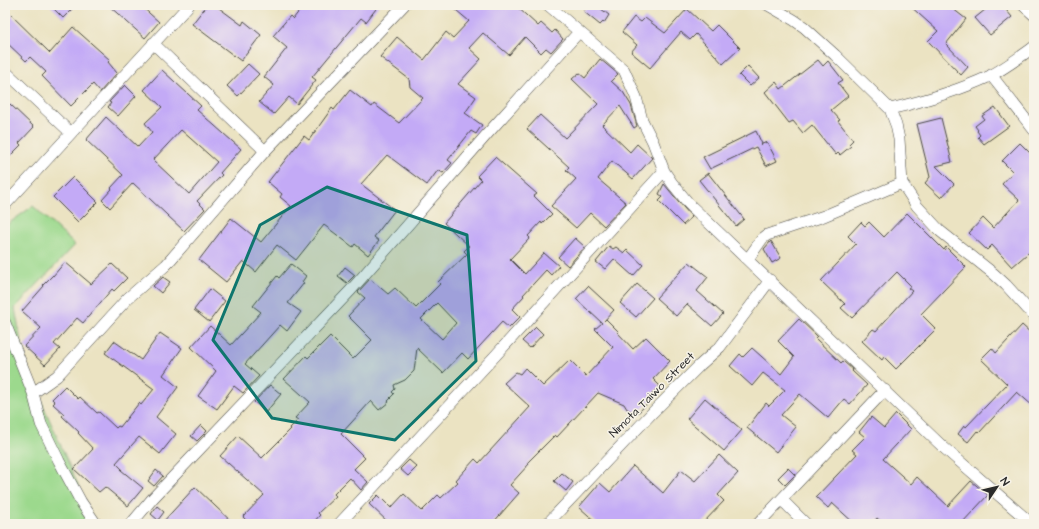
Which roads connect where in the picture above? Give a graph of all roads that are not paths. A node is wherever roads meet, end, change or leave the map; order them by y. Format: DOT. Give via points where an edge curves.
graph roads {
  1 [pos="189,5"];
  2 [pos="404,5"];
  3 [pos="548,5"];
  4 [pos="768,5"];
  5 [pos="1023,5"];
  6 [pos="1034,15"];
  7 [pos="579,32"];
  8 [pos="153,43"];
  9 [pos="1034,47"];
  10 [pos="5,72"];
  11 [pos="991,75"];
  12 [pos="890,109"];
  13 [pos="1034,130"];
  14 [pos="71,133"];
  15 [pos="265,151"];
  16 [pos="664,171"];
  17 [pos="902,183"];
  18 [pos="5,205"];
  19 [pos="748,259"];
  20 [pos="770,280"];
  21 [pos="1034,316"];
  22 [pos="5,323"];
  23 [pos="885,390"];
  24 [pos="33,393"];
  25 [pos="782,500"];
  26 [pos="96,524"];
  27 [pos="131,524"];
  28 [pos="338,524"];
  29 [pos="547,524"];
  30 [pos="758,524"];
  31 [pos="806,524"];
  32 [pos="1032,524"];
  1 -- 8 [label="street"];
  2 -- 15 [label="street"];
  3 -- 7 [label="street"];
  4 -- 12 [label="street" via="804,27"];
  5 -- 6 [label="street"];
  7 -- 16 [label="street" via="624,70"];
  7 -- 27 [label="street" via="351,290 158,492"];
  8 -- 14 [label="street"];
  8 -- 15 [label="street"];
  9 -- 11 [label="street"];
  10 -- 14 [label="street"];
  11 -- 12 [label="street" via="943,95"];
  11 -- 13 [label="street"];
  12 -- 17 [label="street" via="899,139"];
  14 -- 18 [label="street"];
  15 -- 24 [label="street" via="166,264 128,298 57,376"];
  16 -- 19 [label="street" via="689,204"];
  16 -- 28 [label="street"];
  17 -- 19 [label="street" via="824,216 767,235"];
  17 -- 21 [label="street" via="917,206 940,231 994,274"];
  19 -- 20 [label="street"];
  20 -- 23 [label="street"];
  20 -- 29 [label="street, Nimota Taiwo Street" via="720,347 652,412"];
  22 -- 24 [label="street"];
  23 -- 25 [label="street"];
  23 -- 32 [label="street" via="944,447"];
  24 -- 26 [label="street" via="41,424 70,482"];
  25 -- 30 [label="street"];
  25 -- 31 [label="street"];
}
